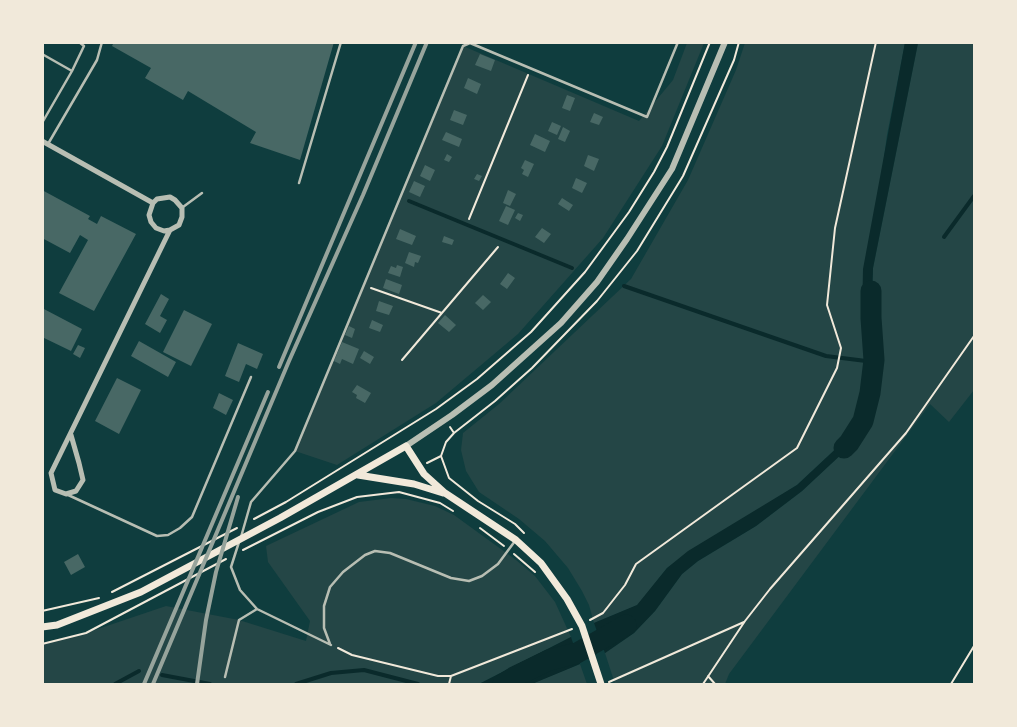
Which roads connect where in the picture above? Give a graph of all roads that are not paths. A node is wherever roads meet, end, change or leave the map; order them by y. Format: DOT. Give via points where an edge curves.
graph roads {
  1 [pos="79,42"];
  2 [pos="102,42"];
  3 [pos="341,42"];
  4 [pos="678,42"];
  5 [pos="725,42"];
  6 [pos="42,54"];
  7 [pos="72,72"];
  8 [pos="42,123"];
  9 [pos="45,142"];
  10 [pos="299,183"];
  11 [pos="202,193"];
  12 [pos="152,203"];
  13 [pos="182,208"];
  14 [pos="170,230"];
  15 [pos="251,377"];
  16 [pos="70,435"];
  17 [pos="406,446"];
  18 [pos="358,475"];
  19 [pos="66,494"];
  20 [pos="445,494"];
  21 [pos="516,540"];
  22 [pos="257,609"];
  23 [pos="42,627"];
  24 [pos="225,677"];
  25 [pos="602,684"];
  1 -- 7 [label="lane" via="84,46"];
  2 -- 9 [label="lane" via="97,60"];
  3 -- 10 [label="lane"];
  4 -- 22 [label="lane" via="647,117 470,43 463,46 296,451 251,502 232,567 240,590"];
  5 -- 17 [label="street" via="672,169 597,282 561,323 492,385"];
  6 -- 7 [label="lane"];
  7 -- 8 [label="lane"];
  9 -- 12 [label="street"];
  11 -- 13 [label="lane"];
  12 -- 13 [label="street" via="170,197"];
  12 -- 14 [label="street" via="151,222 156,228"];
  13 -- 14 [label="street" via="179,225"];
  14 -- 16 [label="street"];
  15 -- 19 [label="lane" via="192,516 180,528 168,535 157,536"];
  16 -- 19 [label="street" via="83,480 76,491"];
  16 -- 19 [label="street" via="51,473 55,490"];
  17 -- 18 [label="main road"];
  17 -- 20 [label="main road" via="424,474"];
  18 -- 20 [label="main road" via="414,484"];
  18 -- 23 [label="main road" via="141,592 57,625"];
  20 -- 21 [label="main road"];
  21 -- 22 [label="lane" via="498,564 470,581 451,578 390,553 375,551 365,555 330,587 324,606 324,628 331,645"];
  21 -- 25 [label="main road" via="541,563 568,599 582,626"];
  22 -- 24 [label="lane" via="240,620"];
}
